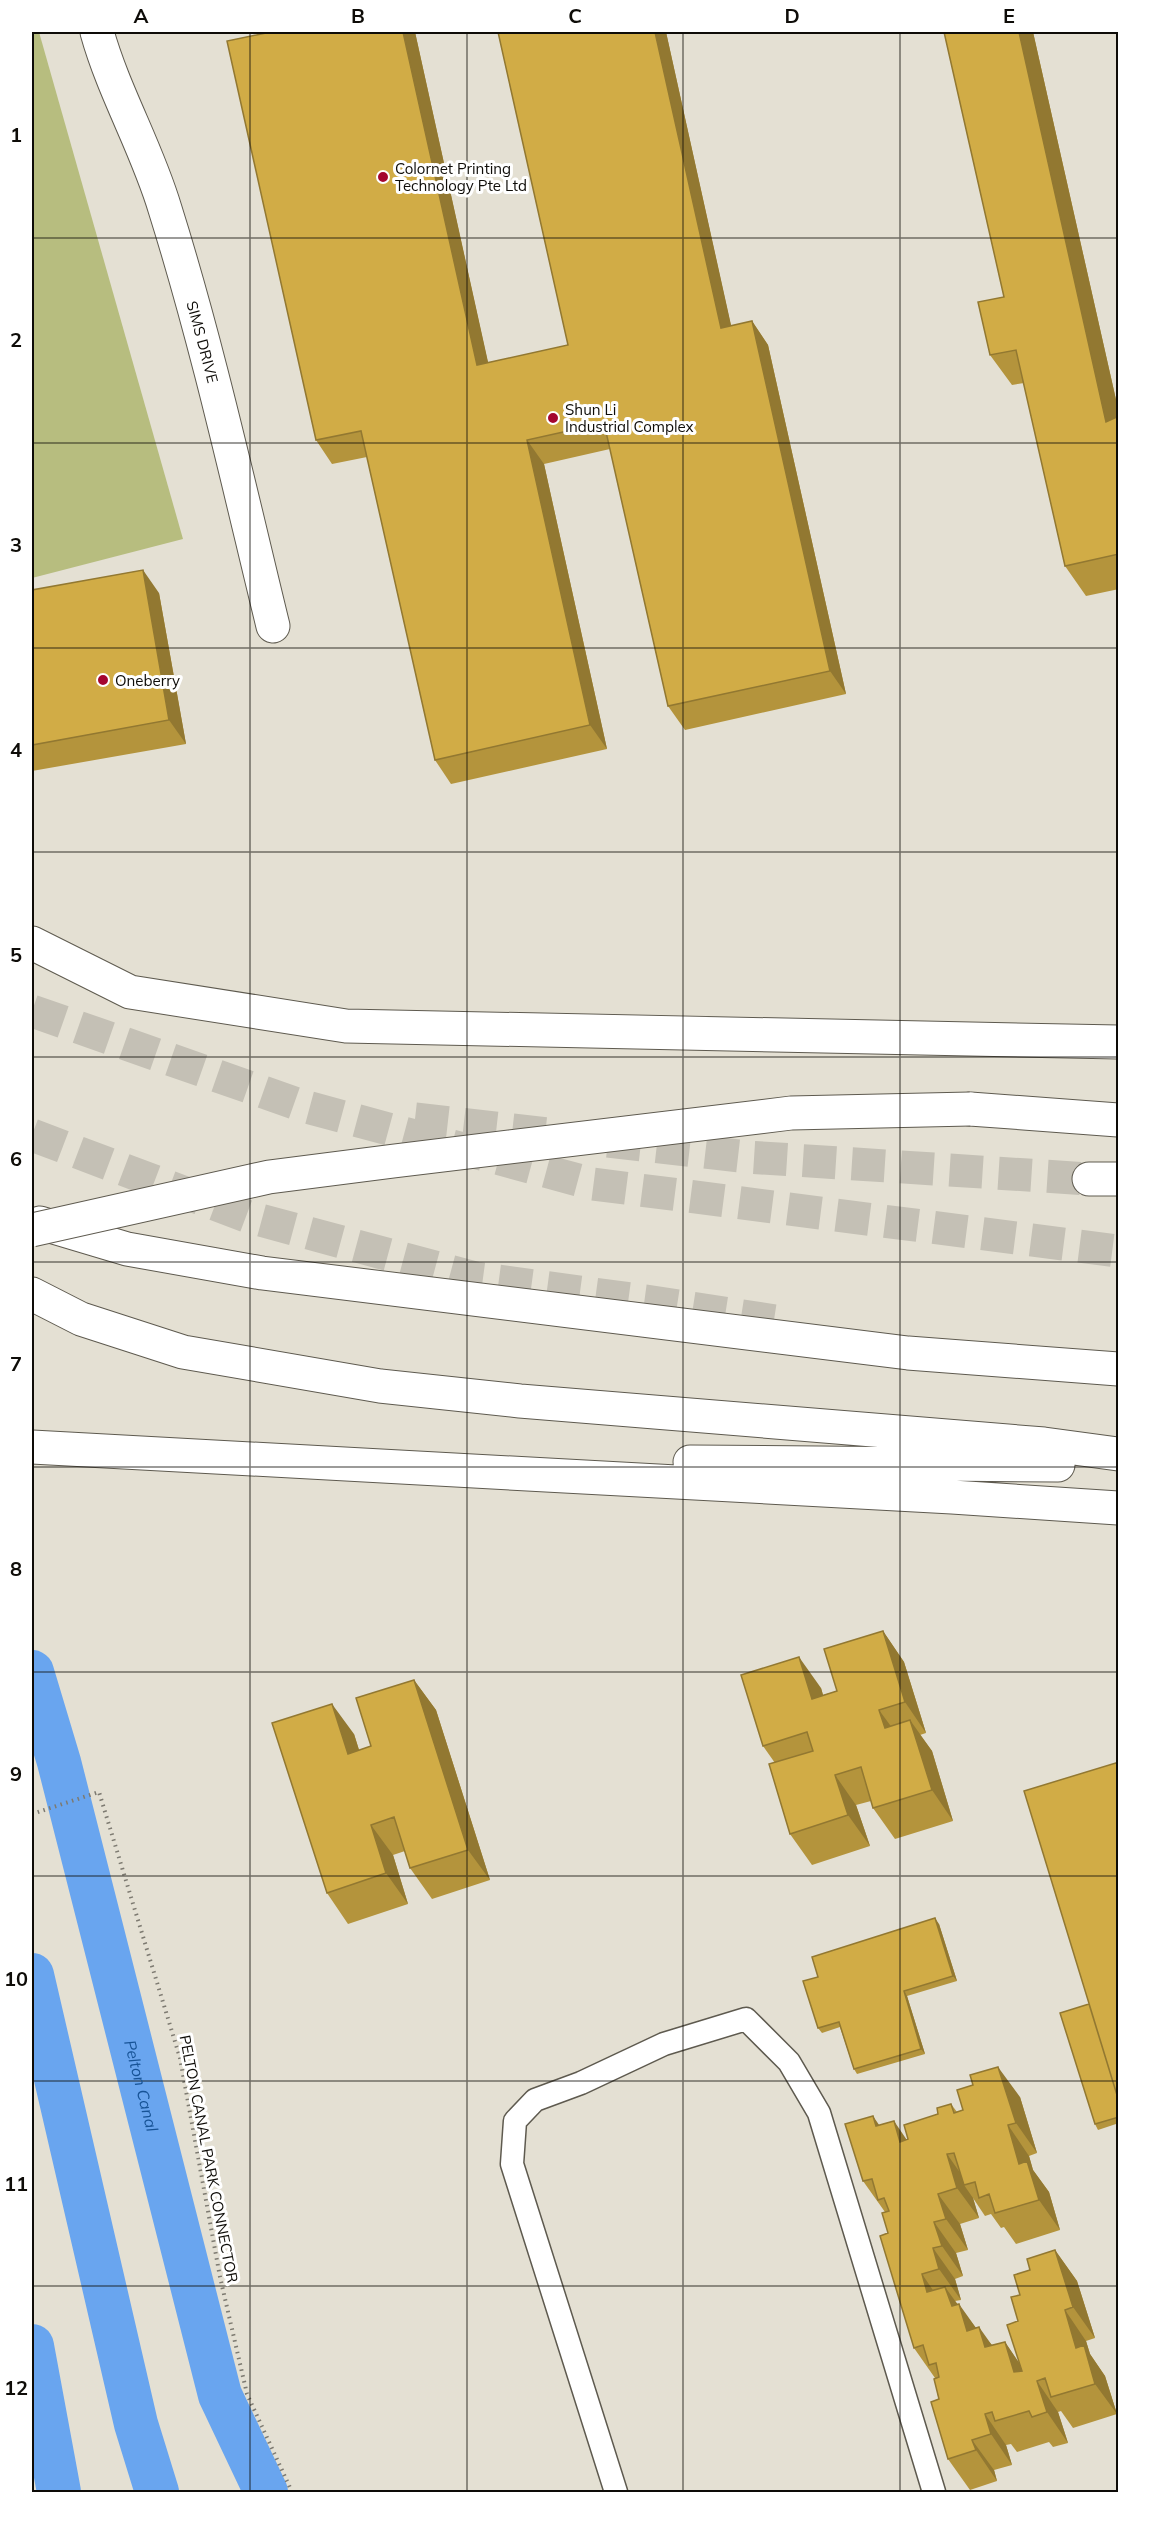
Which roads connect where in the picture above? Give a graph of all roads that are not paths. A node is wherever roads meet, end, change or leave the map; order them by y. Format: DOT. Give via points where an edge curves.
graph roads {
  1 [pos="97,32"];
  2 [pos="273,627"];
  3 [pos="32,943"];
  4 [pos="1119,1042"];
  5 [pos="1109,1117"];
  6 [pos="32,1220"];
  7 [pos="32,1230"];
  8 [pos="32,1294"];
  9 [pos="1119,1369"];
  10 [pos="32,1447"];
  11 [pos="1119,1454"];
  12 [pos="1119,1463"];
  13 [pos="418,1467"];
  14 [pos="1119,1509"];
  15 [pos="616,2493"];
  16 [pos="934,2493"];
  1 -- 2 [label="main road, SIMS DRIVE" via="106,67 164,205 198,318"];
  3 -- 4 [label="main road" via="130,993 345,1026"];
  5 -- 7 [label="main road, bridge" via="970,1108 791,1113 269,1177"];
  6 -- 9 [label="main road" via="126,1249 262,1273 908,1353"];
  8 -- 11 [label="main road" via="81,1319 183,1352 380,1386 1044,1444"];
  10 -- 13 [label="main road"];
  12 -- 13 [label="main road" via="743,1462"];
  13 -- 14 [label="main road"];
  15 -- 16 [label="lane" via="512,2164 515,2121 535,2100 664,2044 746,2019 789,2062 819,2113"];
}
